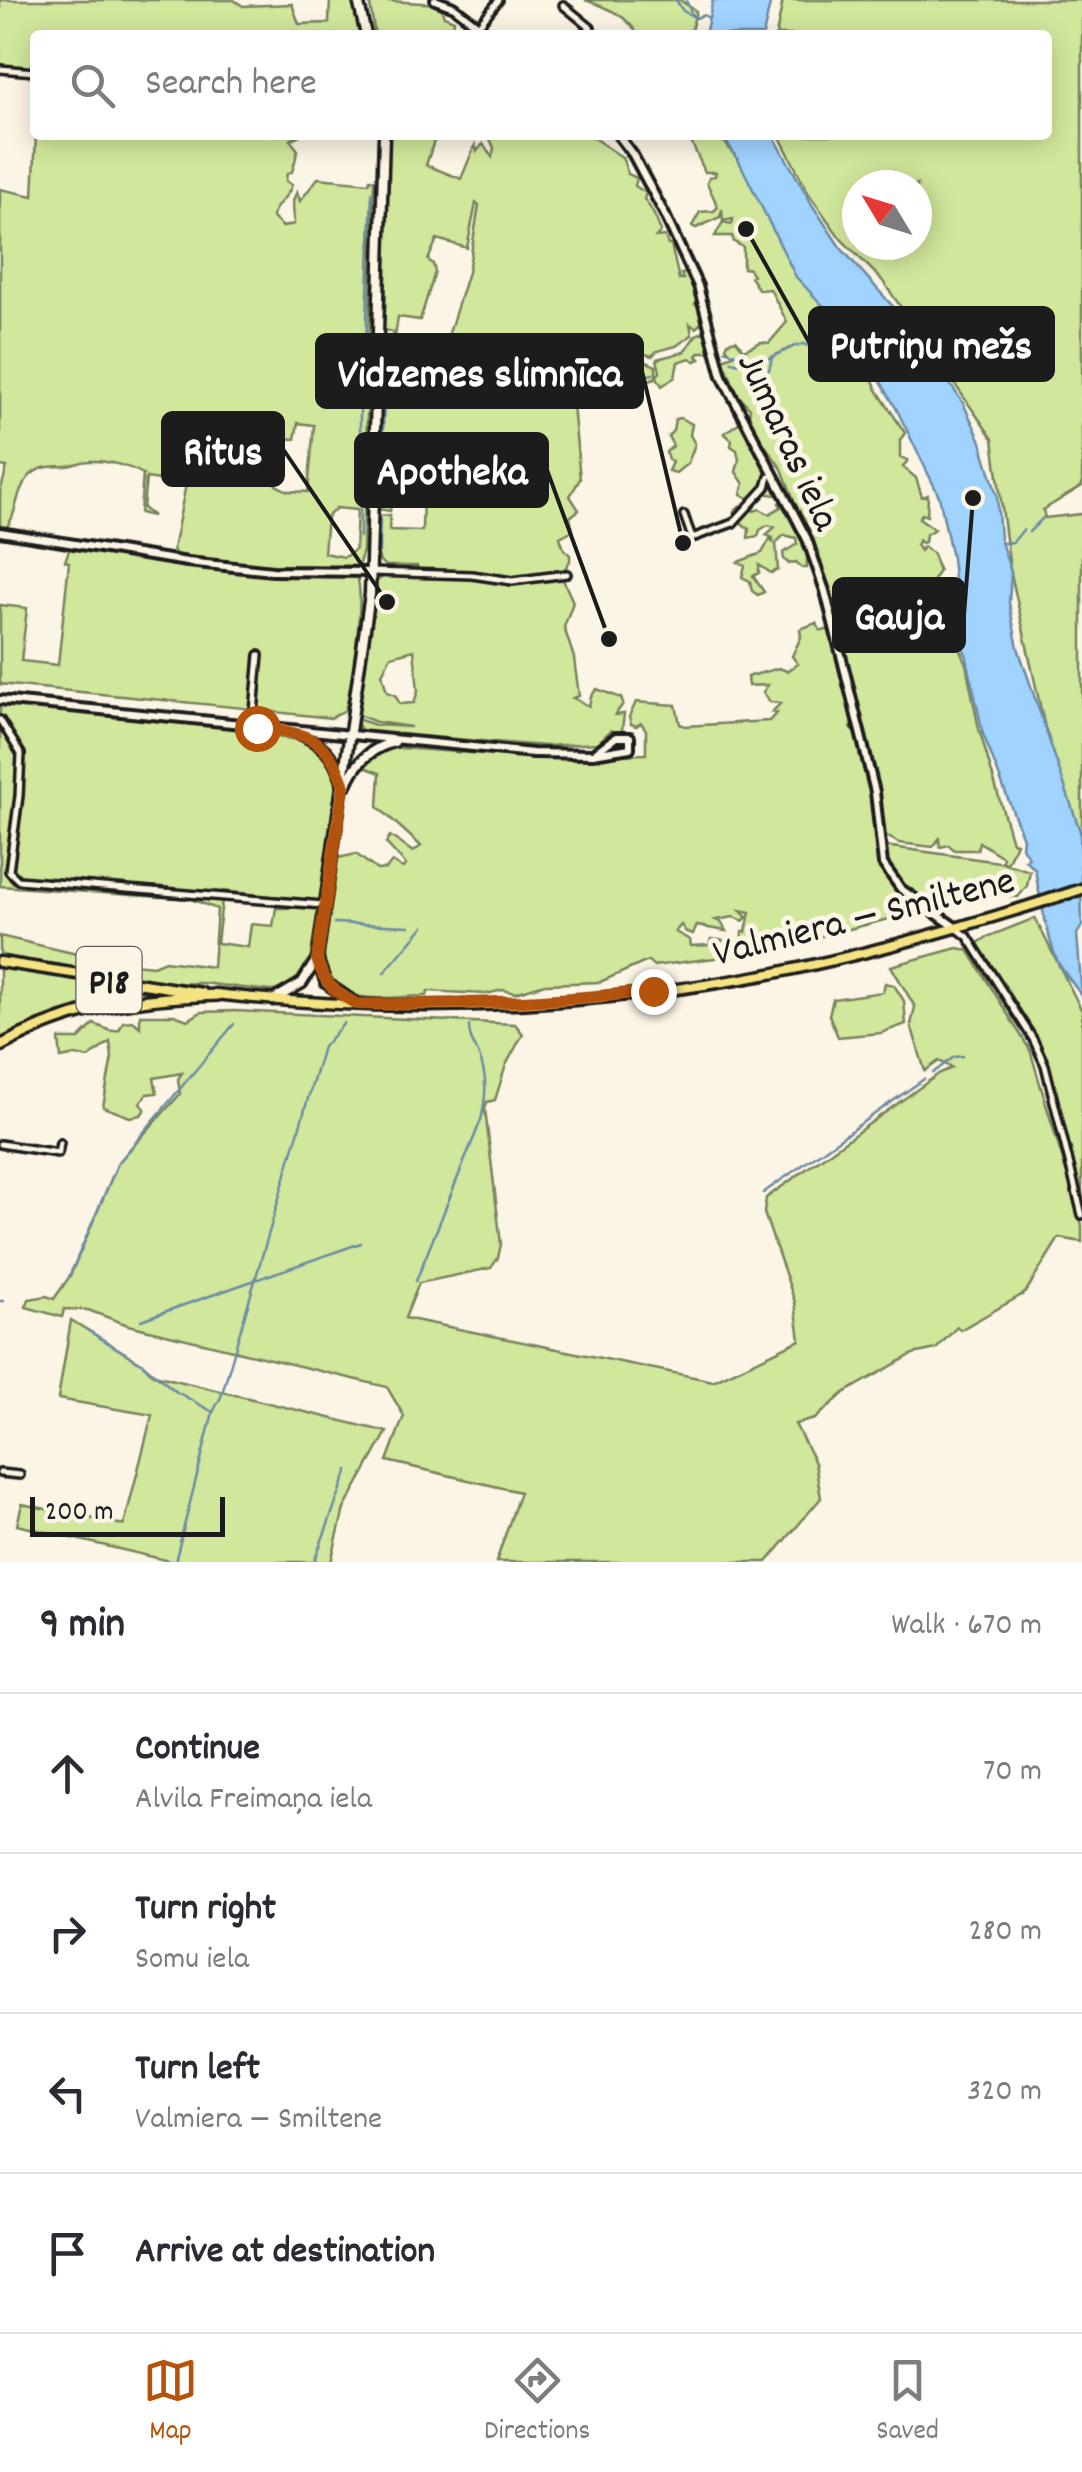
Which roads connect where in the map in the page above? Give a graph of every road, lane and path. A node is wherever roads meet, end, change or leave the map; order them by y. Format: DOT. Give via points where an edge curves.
graph roads {
  1 [pos="358,0"];
  2 [pos="435,0"];
  3 [pos="500,0"];
  4 [pos="563,5"];
  5 [pos="478,26"];
  6 [pos="591,28"];
  7 [pos="365,30"];
  8 [pos="483,30"];
  9 [pos="0,69"];
  10 [pos="30,72"];
  11 [pos="384,140"];
  12 [pos="622,140"];
  13 [pos="769,477"];
  14 [pos="684,515"];
  15 [pos="0,532"];
  16 [pos="371,572"];
  17 [pos="566,574"];
  18 [pos="259,655"];
  19 [pos="0,700"];
  20 [pos="0,720"];
  21 [pos="253,727"];
  22 [pos="295,732"];
  23 [pos="350,737"];
  24 [pos="394,742"];
  25 [pos="593,754"];
  26 [pos="344,786"];
  27 [pos="340,807"];
  28 [pos="1082,889"];
  29 [pos="324,905"];
  30 [pos="958,929"];
  31 [pos="317,959"];
  32 [pos="0,962"];
  33 [pos="218,995"];
  34 [pos="273,1000"];
  35 [pos="357,1004"];
  36 [pos="0,1046"];
  37 [pos="60,1143"];
  38 [pos="0,1144"];
  39 [pos="1082,1215"];
  40 [pos="0,1473"];
  41 [pos="20,1475"];
  1 -- 7 [label="main road"];
  2 -- 5 [label="street"];
  3 -- 5 [label="street"];
  4 -- 6 [label="street"];
  5 -- 8 [label="street"];
  9 -- 10 [label="street"];
  11 -- 16 [label="main road"];
  12 -- 30 [label="street, Jumaras iela" via="698,286 722,376 811,550 875,792 883,864 901,889"];
  13 -- 14 [label="street" via="733,523 692,538"];
  15 -- 16 [label="street" via="256,569"];
  16 -- 17 [label="street" via="472,574 512,582"];
  16 -- 23 [label="main road"];
  18 -- 21 [label="street"];
  19 -- 21 [label="street"];
  20 -- 29 [label="street" via="21,754 9,872 18,880"];
  21 -- 22 [label="street"];
  22 -- 23 [label="street"];
  22 -- 26 [label="main road" via="325,747"];
  23 -- 24 [label="street"];
  23 -- 26 [label="main road"];
  24 -- 25 [label="street"];
  24 -- 27 [label="main road" via="354,768"];
  25 -- 25 [label="street" via="630,748 630,738 616,737"];
  26 -- 27 [label="main road"];
  27 -- 29 [label="main road"];
  28 -- 30 [label="main road, Valmiera — Smiltene / P18"];
  29 -- 31 [label="main road"];
  30 -- 35 [label="main road, Valmiera — Smiltene / P18" via="790,970 653,991 513,1004"];
  30 -- 39 [label="street" via="1012,1004 1045,1065"];
  31 -- 34 [label="main road" via="302,983"];
  31 -- 35 [label="main road" via="326,983"];
  32 -- 33 [label="main road, Valmiera — Smiltene / P18"];
  33 -- 34 [label="main road, Valmiera — Smiltene / P18"];
  33 -- 36 [label="highway" via="108,1004"];
  34 -- 35 [label="main road, Valmiera — Smiltene / P18"];
  37 -- 38 [label="street" via="58,1152"];
  40 -- 41 [label="street"];
}
